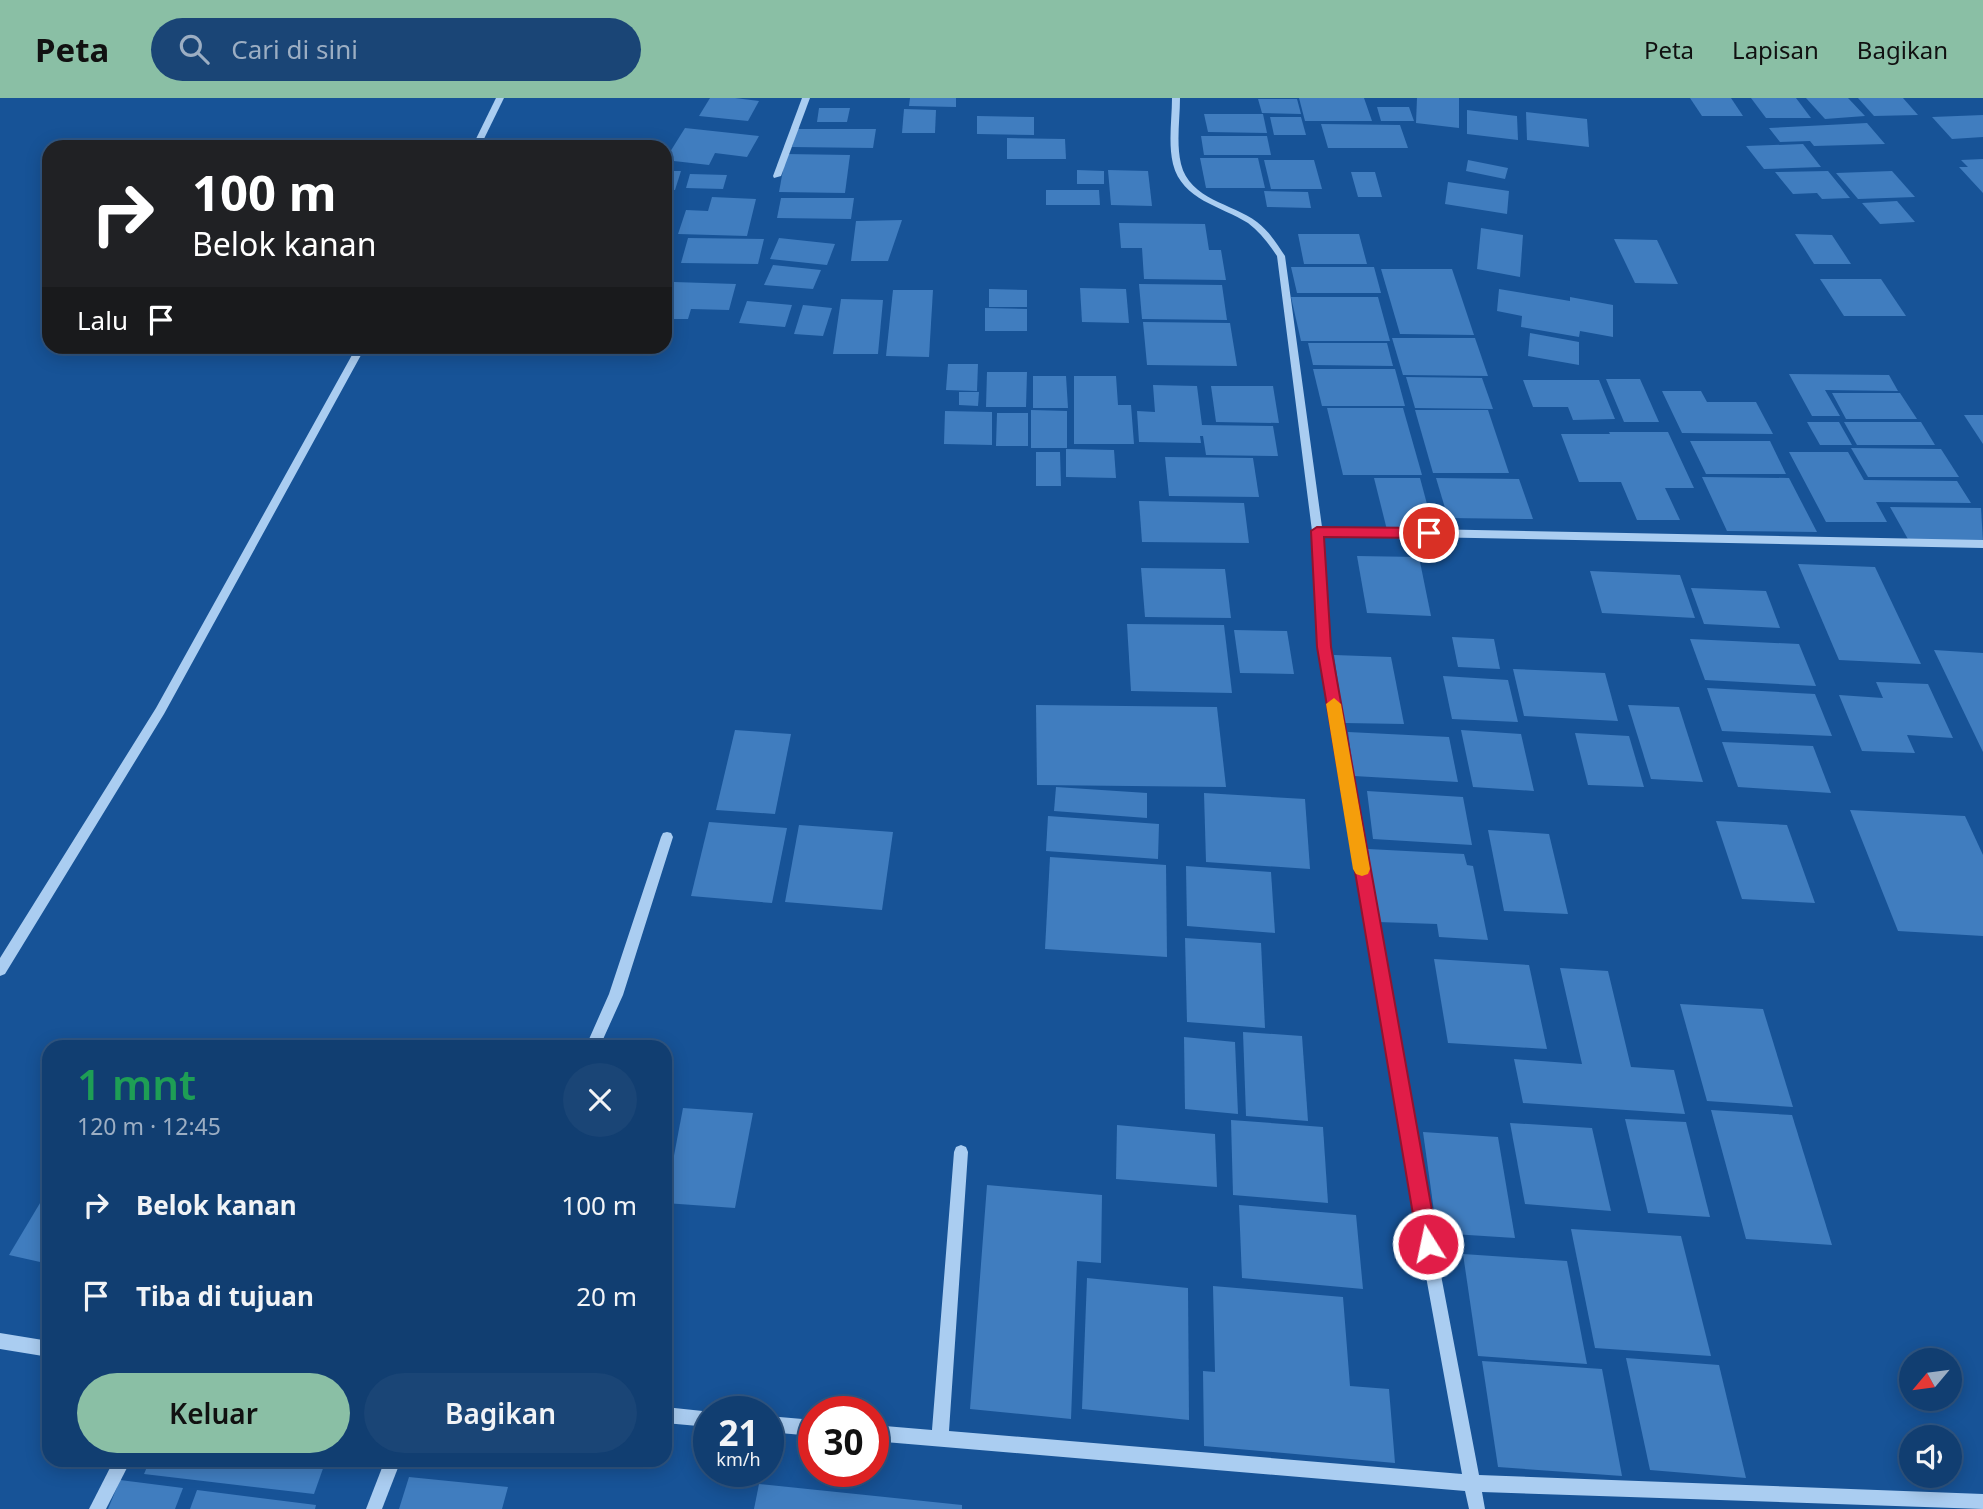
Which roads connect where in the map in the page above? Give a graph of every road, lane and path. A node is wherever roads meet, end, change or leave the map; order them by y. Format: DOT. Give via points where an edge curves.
graph roads {
  1 [pos="500,98"];
  2 [pos="806,98"];
  3 [pos="1176,98"];
  4 [pos="479,140"];
  5 [pos="777,176"];
  6 [pos="358,354"];
  7 [pos="1317,531"];
  8 [pos="1983,544"];
  9 [pos="667,837"];
  10 [pos="0,970"];
  11 [pos="596,1040"];
  12 [pos="961,1152"];
  13 [pos="0,1342"];
  14 [pos="42,1348"];
  15 [pos="672,1416"];
  16 [pos="693,1418"];
  17 [pos="889,1434"];
  18 [pos="940,1438"];
  19 [pos="119,1467"];
  20 [pos="390,1467"];
  21 [pos="1472,1482"];
  22 [pos="1983,1502"];
  23 [pos="97,1509"];
  24 [pos="374,1509"];
  25 [pos="1477,1509"];
  1 -- 4 [label="street"];
  2 -- 5 [label="street"];
  3 -- 7 [label="street" via="1177,165 1189,187 1252,222 1281,256"];
  6 -- 10 [label="street" via="160,711"];
  7 -- 8 [label="street"];
  7 -- 21 [label="street" via="1324,647"];
  9 -- 11 [label="street" via="616,995"];
  12 -- 18 [label="street"];
  13 -- 14 [label="street"];
  15 -- 16 [label="street"];
  17 -- 18 [label="street"];
  18 -- 21 [label="street"];
  19 -- 23 [label="street"];
  20 -- 24 [label="street"];
  21 -- 22 [label="street"];
  21 -- 25 [label="street"];
}
